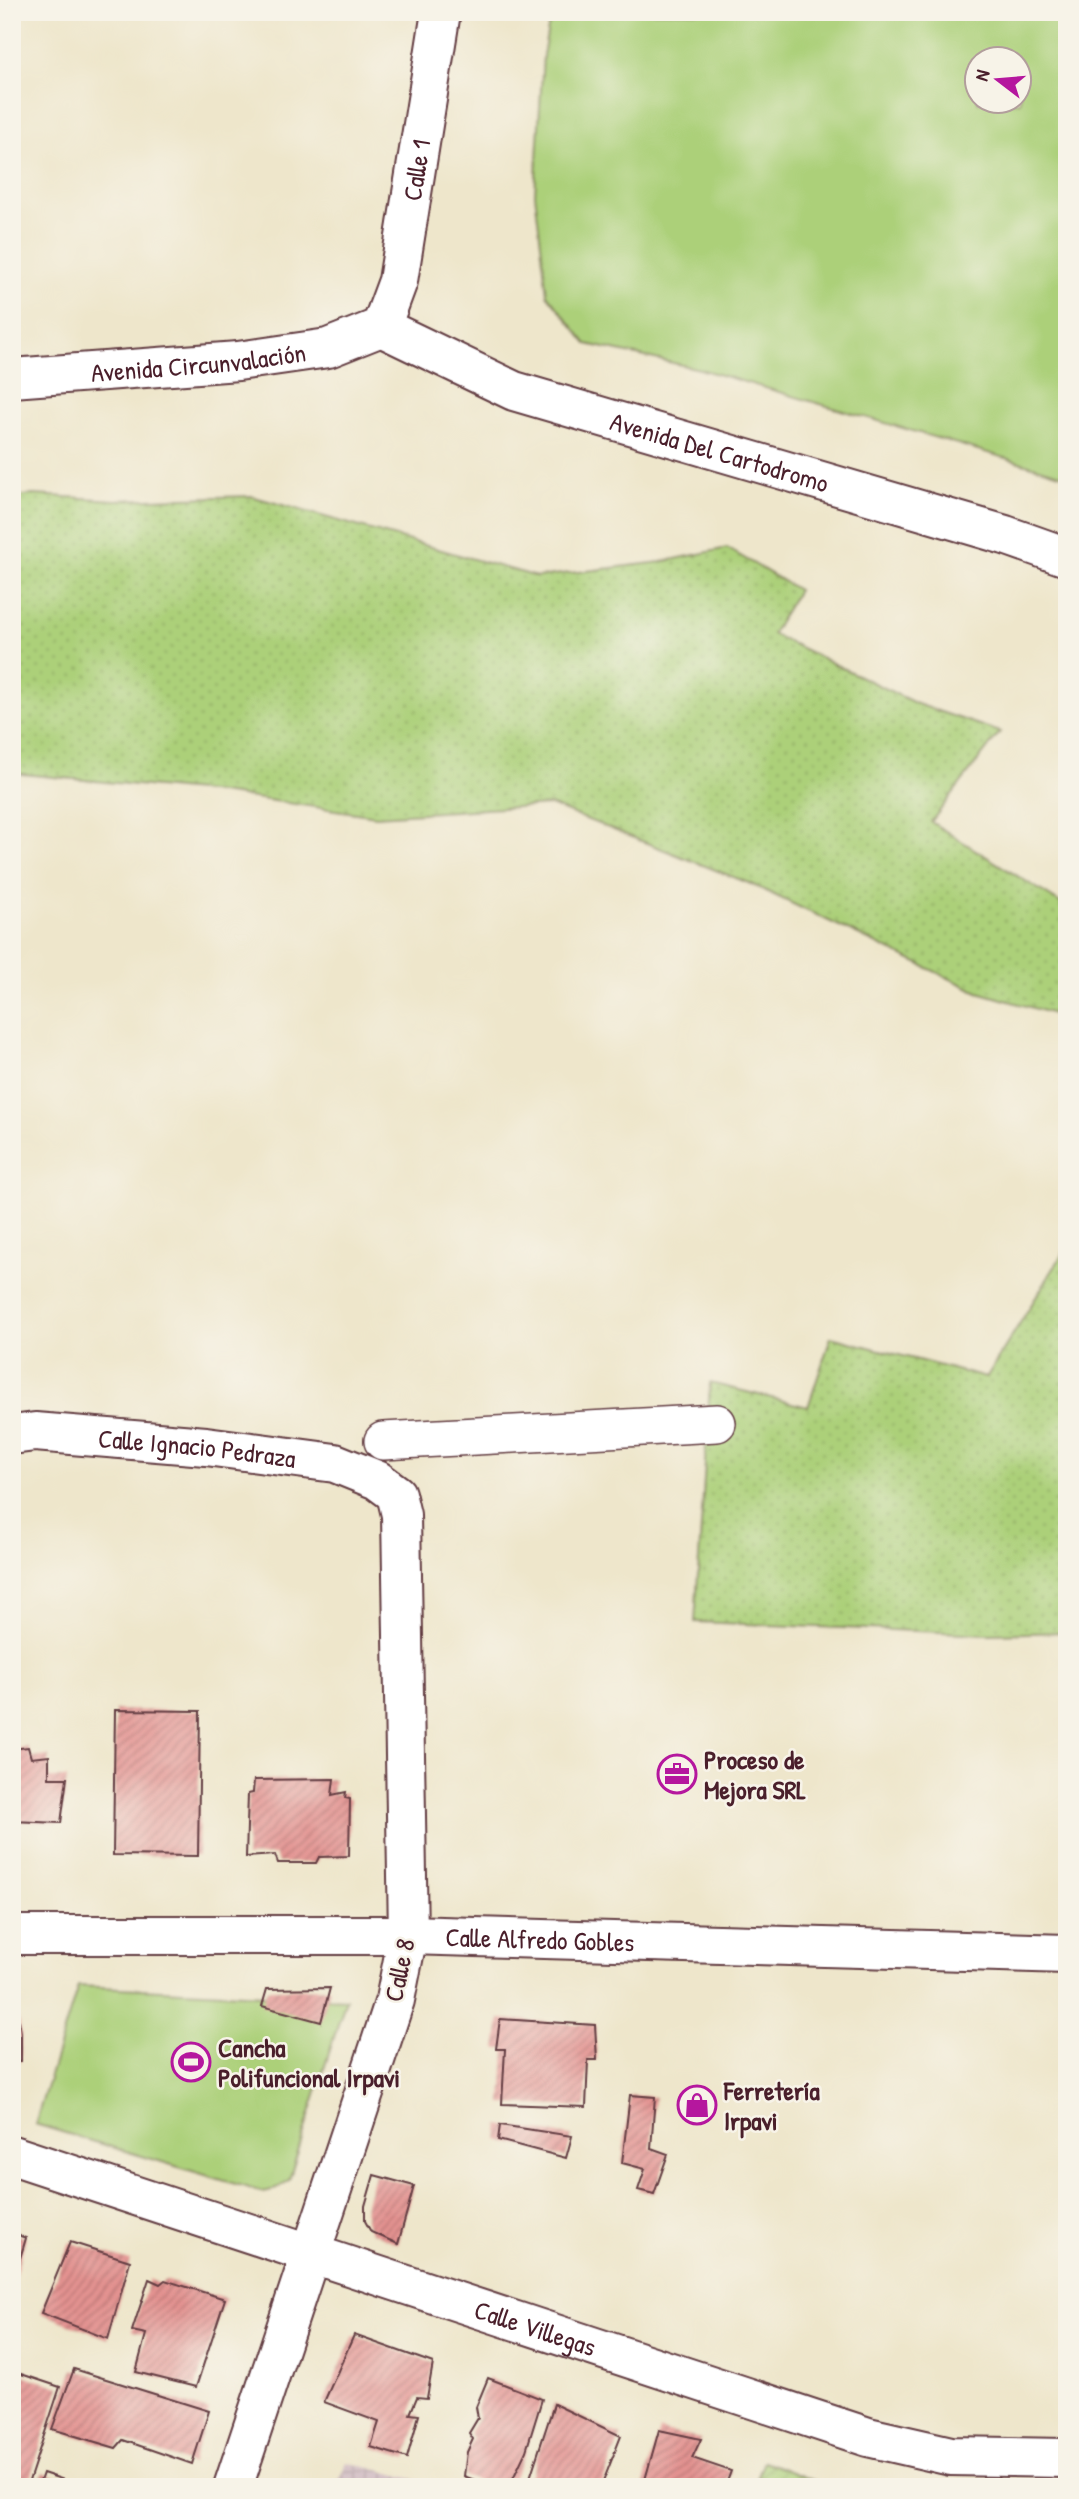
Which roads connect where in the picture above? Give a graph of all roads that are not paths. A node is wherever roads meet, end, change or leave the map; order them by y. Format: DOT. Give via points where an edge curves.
graph roads {
  1 [pos="441,12"];
  2 [pos="381,327"];
  3 [pos="12,378"];
  4 [pos="1067,557"];
  5 [pos="718,1423"];
  6 [pos="12,1435"];
  7 [pos="383,1441"];
  8 [pos="377,1480"];
  9 [pos="12,1935"];
  10 [pos="408,1935"];
  11 [pos="1067,1954"];
  12 [pos="12,2155"];
  13 [pos="311,2255"];
  14 [pos="1067,2458"];
  15 [pos="233,2487"];
  1 -- 2 [label="street, Calle 1" via="398,281"];
  2 -- 3 [label="street, Avenida Circunvalación" via="328,348 238,361"];
  2 -- 4 [label="street, Avenida Del Cartodromo" via="514,391"];
  5 -- 7 [label="street"];
  6 -- 8 [label="street, Calle Ignacio Pedraza" via="35,1432 206,1446 335,1463"];
  8 -- 10 [label="street, Calle 8" via="396,1494 401,1515"];
  9 -- 10 [label="street, Calle Alfredo Gobles"];
  10 -- 11 [label="street, Calle Alfredo Gobles"];
  10 -- 13 [label="street, Calle 8" via="395,2000"];
  12 -- 13 [label="street, Calle Villegas"];
  13 -- 14 [label="street, Calle Villegas" via="868,2437 951,2456"];
  13 -- 15 [label="street, Calle 8"];
}
